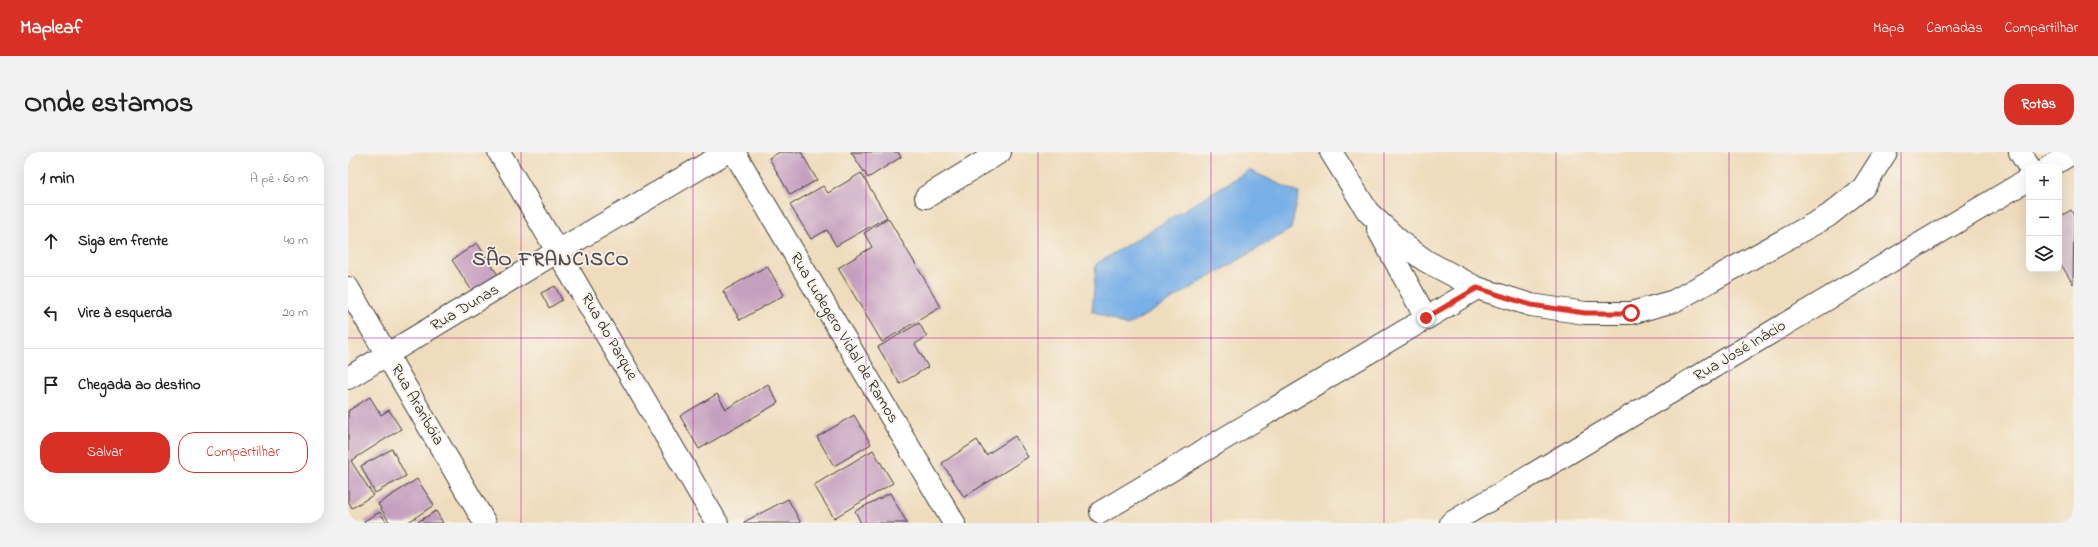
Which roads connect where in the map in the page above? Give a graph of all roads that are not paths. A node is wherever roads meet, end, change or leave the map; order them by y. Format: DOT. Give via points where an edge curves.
graph roads {
  1 [pos="499,152"];
  2 [pos="727,152"];
  3 [pos="734,152"];
  4 [pos="1000,152"];
  5 [pos="1331,152"];
  6 [pos="1886,152"];
  7 [pos="2020,152"];
  8 [pos="2074,152"];
  9 [pos="2028,164"];
  10 [pos="2054,164"];
  11 [pos="2026,181"];
  12 [pos="926,197"];
  13 [pos="1368,212"];
  14 [pos="558,251"];
  15 [pos="348,288"];
  16 [pos="1477,288"];
  17 [pos="1426,318"];
  18 [pos="388,355"];
  19 [pos="348,378"];
  20 [pos="1101,512"];
  21 [pos="485,523"];
  22 [pos="717,523"];
  23 [pos="954,523"];
  24 [pos="1451,523"];
  1 -- 14 [label="street, Rua do Parque"];
  2 -- 14 [label="street, Rua Dunas"];
  3 -- 23 [label="street, Rua Ludegero Vidal de Ramos"];
  4 -- 12 [label="street"];
  5 -- 13 [label="street"];
  6 -- 16 [label="street" via="1863,188 1828,216 1674,301 1631,313 1585,313 1531,305"];
  7 -- 9 [label="street"];
  8 -- 10 [label="street"];
  11 -- 24 [label="street, Rua José Inácio"];
  13 -- 16 [label="street" via="1426,261"];
  13 -- 17 [label="street"];
  14 -- 18 [label="street, Rua Dunas"];
  14 -- 22 [label="street, Rua do Parque"];
  15 -- 18 [label="street, Rua Araribóia"];
  16 -- 17 [label="street"];
  17 -- 20 [label="street"];
  18 -- 19 [label="street, Rua Dunas"];
  18 -- 21 [label="street, Rua Araribóia"];
}
